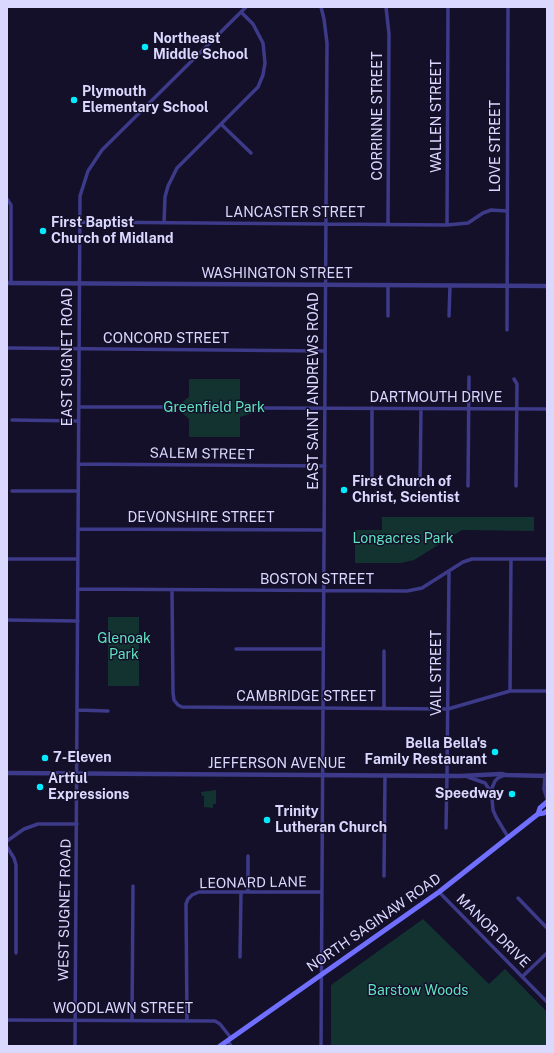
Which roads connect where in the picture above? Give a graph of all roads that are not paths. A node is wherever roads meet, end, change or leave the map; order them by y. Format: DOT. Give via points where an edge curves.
graph roads {
  1 [pos="246,7"];
  2 [pos="321,7"];
  3 [pos="386,7"];
  4 [pos="448,7"];
  5 [pos="508,7"];
  6 [pos="241,12"];
  7 [pos="221,124"];
  8 [pos="251,153"];
  9 [pos="7,199"];
  10 [pos="507,211"];
  11 [pos="80,222"];
  12 [pos="164,223"];
  13 [pos="326,224"];
  14 [pos="388,224"];
  15 [pos="447,225"];
  16 [pos="9,283"];
  17 [pos="79,283"];
  18 [pos="325,285"];
  19 [pos="388,286"];
  20 [pos="450,286"];
  21 [pos="506,286"];
  22 [pos="547,286"];
  23 [pos="388,316"];
  24 [pos="449,316"];
  25 [pos="507,330"];
  26 [pos="7,348"];
  27 [pos="79,349"];
  28 [pos="325,351"];
  29 [pos="469,378"];
  30 [pos="514,379"];
  31 [pos="79,407"];
  32 [pos="172,407"];
  33 [pos="262,408"];
  34 [pos="325,408"];
  35 [pos="372,408"];
  36 [pos="421,409"];
  37 [pos="469,409"];
  38 [pos="547,409"];
  39 [pos="517,410"];
  40 [pos="12,420"];
  41 [pos="79,421"];
  42 [pos="78,464"];
  43 [pos="324,466"];
  44 [pos="372,484"];
  45 [pos="420,485"];
  46 [pos="468,486"];
  47 [pos="516,486"];
  48 [pos="12,491"];
  49 [pos="78,491"];
  50 [pos="78,529"];
  51 [pos="324,530"];
  52 [pos="7,559"];
  53 [pos="78,559"];
  54 [pos="511,559"];
  55 [pos="547,559"];
  56 [pos="449,571"];
  57 [pos="78,589"];
  58 [pos="172,590"];
  59 [pos="324,590"];
  60 [pos="7,620"];
  61 [pos="78,621"];
  62 [pos="236,649"];
  63 [pos="323,650"];
  64 [pos="384,651"];
  65 [pos="510,691"];
  66 [pos="547,691"];
  67 [pos="323,708"];
  68 [pos="384,708"];
  69 [pos="448,709"];
  70 [pos="78,710"];
  71 [pos="108,711"];
  72 [pos="7,773"];
  73 [pos="77,773"];
  74 [pos="323,775"];
  75 [pos="506,775"];
  76 [pos="546,775"];
  77 [pos="385,776"];
  78 [pos="447,776"];
  79 [pos="460,776"];
  80 [pos="492,798"];
  81 [pos="547,801"];
  82 [pos="547,811"];
  83 [pos="538,814"];
  84 [pos="77,824"];
  85 [pos="446,828"];
  86 [pos="508,837"];
  87 [pos="7,841"];
  88 [pos="7,847"];
  89 [pos="248,856"];
  90 [pos="384,876"];
  91 [pos="133,886"];
  92 [pos="241,892"];
  93 [pos="248,892"];
  94 [pos="322,892"];
  95 [pos="439,892"];
  96 [pos="518,898"];
  97 [pos="547,928"];
  98 [pos="16,953"];
  99 [pos="547,953"];
  100 [pos="240,957"];
  101 [pos="322,975"];
  102 [pos="522,977"];
  103 [pos="547,1002"];
  104 [pos="7,1020"];
  105 [pos="75,1020"];
  106 [pos="132,1020"];
  107 [pos="187,1021"];
  108 [pos="230,1040"];
  109 [pos="75,1046"];
  110 [pos="220,1046"];
  111 [pos="231,1046"];
  112 [pos="321,1046"];
  1 -- 6 [label="street, EAST SUGNET ROAD"];
  2 -- 13 [label="street, EAST SAINT ANDREWS ROAD" via="327,43"];
  3 -- 14 [label="street, CORRINNE STREET" via="389,34"];
  4 -- 15 [label="street, WALLEN STREET"];
  5 -- 10 [label="street, LOVE STREET"];
  6 -- 7 [label="street" via="253,24 263,43 263,75 258,87"];
  6 -- 11 [label="street, EAST SUGNET ROAD" via="96,157 88,171 80,196"];
  7 -- 8 [label="street"];
  7 -- 12 [label="street" via="184,160 172,177 165,197"];
  9 -- 16 [label="street" via="11,205"];
  10 -- 15 [label="street, LANCASTER STREET" via="491,210 468,223"];
  10 -- 21 [label="street, LOVE STREET"];
  11 -- 12 [label="street, LANCASTER STREET"];
  11 -- 17 [label="street, EAST SUGNET ROAD"];
  12 -- 13 [label="street, LANCASTER STREET"];
  13 -- 14 [label="street, LANCASTER STREET"];
  13 -- 18 [label="street, EAST SAINT ANDREWS ROAD"];
  14 -- 15 [label="street, LANCASTER STREET"];
  16 -- 17 [label="street, WASHINGTON STREET"];
  17 -- 18 [label="street, WASHINGTON STREET"];
  17 -- 27 [label="street, EAST SUGNET ROAD"];
  18 -- 19 [label="street, WASHINGTON STREET"];
  18 -- 28 [label="street, EAST SAINT ANDREWS ROAD"];
  19 -- 20 [label="street, WASHINGTON STREET"];
  19 -- 23 [label="street"];
  20 -- 21 [label="street, WASHINGTON STREET"];
  20 -- 24 [label="street"];
  21 -- 22 [label="street, WASHINGTON STREET"];
  21 -- 25 [label="street, LOVE STREET"];
  26 -- 27 [label="street, CONCORD STREET"];
  27 -- 28 [label="street, CONCORD STREET"];
  27 -- 31 [label="street, EAST SUGNET ROAD"];
  28 -- 34 [label="street, EAST SAINT ANDREWS ROAD"];
  29 -- 37 [label="street"];
  30 -- 39 [label="street"];
  31 -- 32 [label="street"];
  31 -- 41 [label="street, EAST SUGNET ROAD"];
  33 -- 34 [label="street, DARTMOUTH DRIVE"];
  34 -- 35 [label="street, DARTMOUTH DRIVE"];
  34 -- 43 [label="street, EAST SAINT ANDREWS ROAD"];
  35 -- 36 [label="street, DARTMOUTH DRIVE"];
  35 -- 44 [label="street"];
  36 -- 37 [label="street, DARTMOUTH DRIVE"];
  36 -- 45 [label="street"];
  37 -- 39 [label="street, DARTMOUTH DRIVE"];
  37 -- 46 [label="street"];
  38 -- 39 [label="street, DARTMOUTH DRIVE"];
  39 -- 47 [label="street"];
  40 -- 41 [label="street"];
  41 -- 42 [label="street, EAST SUGNET ROAD"];
  42 -- 43 [label="street, SALEM STREET"];
  42 -- 49 [label="street, EAST SUGNET ROAD"];
  43 -- 51 [label="street, EAST SAINT ANDREWS ROAD"];
  48 -- 49 [label="street"];
  49 -- 50 [label="street, EAST SUGNET ROAD"];
  50 -- 51 [label="street, DEVONSHIRE STREET"];
  50 -- 53 [label="street, EAST SUGNET ROAD"];
  51 -- 59 [label="street, EAST SAINT ANDREWS ROAD"];
  52 -- 53 [label="street"];
  53 -- 57 [label="street, EAST SUGNET ROAD"];
  54 -- 55 [label="street, BOSTON STREET"];
  54 -- 56 [label="street, BOSTON STREET" via="472,559"];
  54 -- 65 [label="street"];
  56 -- 59 [label="street, BOSTON STREET" via="422,588 407,591"];
  56 -- 69 [label="street, VAIL STREET"];
  57 -- 58 [label="street, BOSTON STREET"];
  57 -- 61 [label="street, EAST SUGNET ROAD"];
  58 -- 59 [label="street, BOSTON STREET"];
  58 -- 67 [label="street, CAMBRIDGE STREET" via="173,693 178,705"];
  59 -- 63 [label="street, EAST SAINT ANDREWS ROAD"];
  60 -- 61 [label="street"];
  61 -- 70 [label="street, EAST SUGNET ROAD"];
  62 -- 63 [label="street"];
  63 -- 67 [label="street, EAST SAINT ANDREWS ROAD"];
  64 -- 68 [label="street"];
  65 -- 66 [label="street, CAMBRIDGE STREET"];
  65 -- 69 [label="street, CAMBRIDGE STREET"];
  67 -- 68 [label="street, CAMBRIDGE STREET"];
  67 -- 74 [label="street, EAST SAINT ANDREWS ROAD"];
  68 -- 69 [label="street, CAMBRIDGE STREET"];
  69 -- 78 [label="street, VAIL STREET"];
  70 -- 71 [label="street"];
  70 -- 73 [label="street, EAST SUGNET ROAD"];
  72 -- 73 [label="street, JEFFERSON AVENUE"];
  73 -- 74 [label="street, JEFFERSON AVENUE"];
  73 -- 84 [label="street, WEST SUGNET ROAD"];
  74 -- 77 [label="street, JEFFERSON AVENUE"];
  74 -- 94 [label="street, EAST SAINT ANDREWS ROAD"];
  75 -- 76 [label="street, JEFFERSON AVENUE"];
  75 -- 79 [label="street, JEFFERSON AVENUE"];
  75 -- 80 [label="street" via="495,781"];
  76 -- 81 [label="street" via="544,789"];
  77 -- 78 [label="street, JEFFERSON AVENUE"];
  77 -- 90 [label="street"];
  78 -- 79 [label="street, JEFFERSON AVENUE"];
  78 -- 85 [label="street, VAIL STREET"];
  79 -- 80 [label="street" via="485,783"];
  80 -- 86 [label="street" via="493,810"];
  81 -- 83 [label="main road, NORTH SAGINAW ROAD"];
  82 -- 83 [label="main road, NORTH SAGINAW ROAD"];
  83 -- 86 [label="main road, NORTH SAGINAW ROAD"];
  84 -- 87 [label="street" via="38,824 24,829"];
  84 -- 105 [label="street, WEST SUGNET ROAD"];
  86 -- 95 [label="main road, NORTH SAGINAW ROAD"];
  88 -- 98 [label="street" via="16,865"];
  89 -- 93 [label="street"];
  91 -- 106 [label="street"];
  92 -- 93 [label="street, LEONARD LANE"];
  92 -- 100 [label="street"];
  92 -- 107 [label="street, LEONARD LANE" via="200,892 188,899"];
  93 -- 94 [label="street, LEONARD LANE"];
  94 -- 101 [label="street, EAST SAINT ANDREWS ROAD"];
  95 -- 101 [label="main road, NORTH SAGINAW ROAD"];
  95 -- 102 [label="street, MANOR DRIVE"];
  96 -- 97 [label="street"];
  99 -- 102 [label="street"];
  101 -- 108 [label="main road, NORTH SAGINAW ROAD"];
  101 -- 112 [label="street, EAST SAINT ANDREWS ROAD"];
  102 -- 103 [label="street, MANOR DRIVE"];
  104 -- 105 [label="street, WOODLAWN STREET"];
  105 -- 106 [label="street, WOODLAWN STREET"];
  105 -- 109 [label="street, WEST SUGNET ROAD"];
  106 -- 107 [label="street, WOODLAWN STREET"];
  107 -- 108 [label="street, WOODLAWN STREET" via="218,1022"];
  108 -- 110 [label="main road, NORTH SAGINAW ROAD"];
  108 -- 111 [label="street, WOODLAWN STREET"];
}
